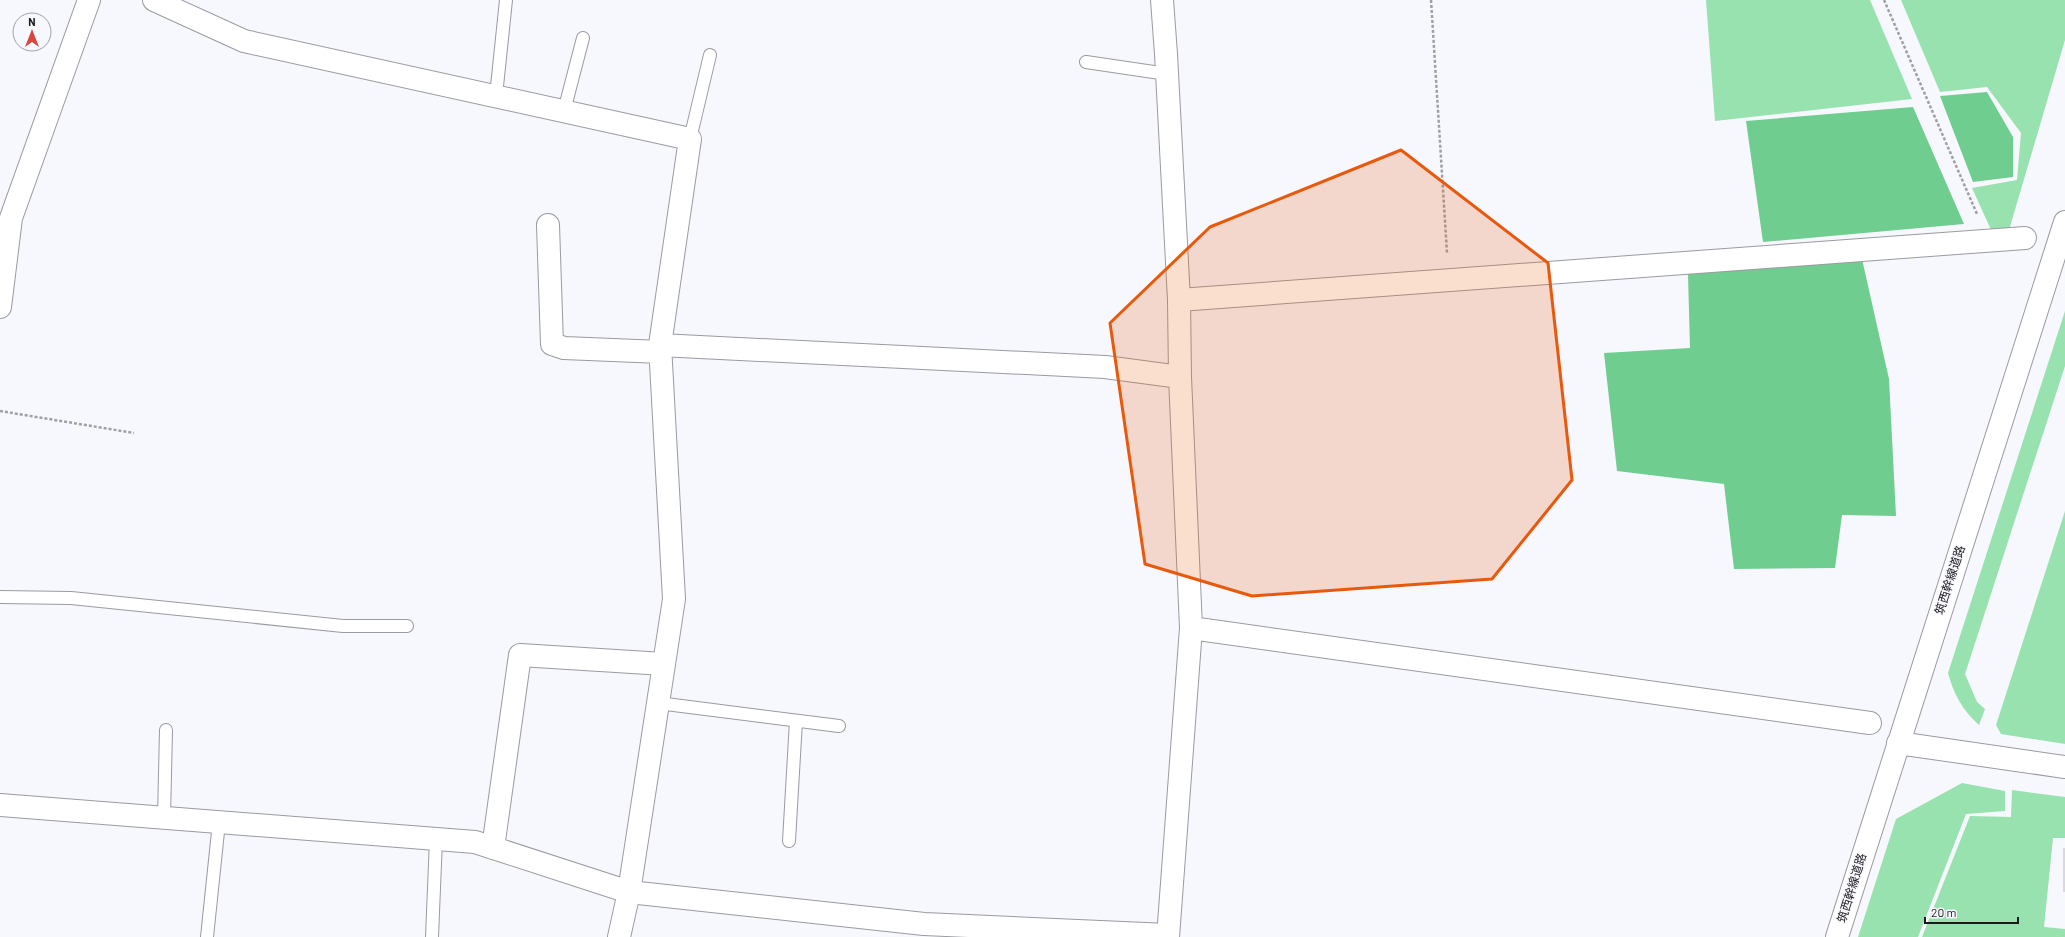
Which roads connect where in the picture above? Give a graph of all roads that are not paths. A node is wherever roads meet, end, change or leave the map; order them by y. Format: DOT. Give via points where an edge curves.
graph roads {
  1 [pos="89,0"];
  2 [pos="154,0"];
  3 [pos="506,0"];
  4 [pos="1162,0"];
  5 [pos="583,38"];
  6 [pos="710,55"];
  7 [pos="1086,62"];
  8 [pos="1167,74"];
  9 [pos="496,96"];
  10 [pos="564,111"];
  11 [pos="690,139"];
  12 [pos="548,225"];
  13 [pos="2063,233"];
  14 [pos="2025,238"];
  15 [pos="1179,300"];
  16 [pos="0,307"];
  17 [pos="660,349"];
  18 [pos="1180,377"];
  19 [pos="0,597"];
  20 [pos="407,626"];
  21 [pos="1191,628"];
  22 [pos="664,664"];
  23 [pos="658,703"];
  24 [pos="796,721"];
  25 [pos="1870,723"];
  26 [pos="839,726"];
  27 [pos="166,730"];
  28 [pos="1898,743"];
  29 [pos="2065,767"];
  30 [pos="0,805"];
  31 [pos="164,818"];
  32 [pos="219,822"];
  33 [pos="436,839"];
  34 [pos="789,841"];
  35 [pos="493,848"];
  36 [pos="628,892"];
  37 [pos="923,930"];
  38 [pos="1168,936"];
  39 [pos="207,937"];
  40 [pos="432,937"];
  41 [pos="620,937"];
  42 [pos="1837,937"];
  1 -- 16 [label="street" via="11,218"];
  2 -- 9 [label="street" via="244,41"];
  3 -- 9 [label="lane"];
  4 -- 8 [label="street"];
  5 -- 10 [label="lane"];
  6 -- 11 [label="lane"];
  7 -- 8 [label="lane"];
  8 -- 15 [label="street"];
  9 -- 10 [label="street"];
  10 -- 11 [label="street"];
  11 -- 17 [label="street"];
  12 -- 17 [label="street" via="552,344 564,348"];
  13 -- 28 [label="street, 筑西幹線道路"];
  14 -- 15 [label="street"];
  15 -- 18 [label="street"];
  17 -- 18 [label="street" via="1105,367"];
  17 -- 22 [label="street" via="674,599"];
  18 -- 21 [label="street"];
  19 -- 20 [label="lane" via="72,598 343,626"];
  21 -- 25 [label="street"];
  21 -- 38 [label="street"];
  22 -- 23 [label="street"];
  22 -- 35 [label="street" via="520,655"];
  23 -- 24 [label="lane"];
  23 -- 36 [label="street"];
  24 -- 26 [label="lane"];
  24 -- 34 [label="lane"];
  27 -- 31 [label="lane"];
  28 -- 29 [label="street"];
  28 -- 42 [label="street, 筑西幹線道路"];
  30 -- 31 [label="street"];
  31 -- 32 [label="street"];
  32 -- 33 [label="street"];
  32 -- 39 [label="lane"];
  33 -- 35 [label="street" via="475,842"];
  33 -- 40 [label="lane"];
  35 -- 36 [label="street"];
  36 -- 37 [label="street"];
  36 -- 41 [label="street"];
  37 -- 38 [label="street"];
}
